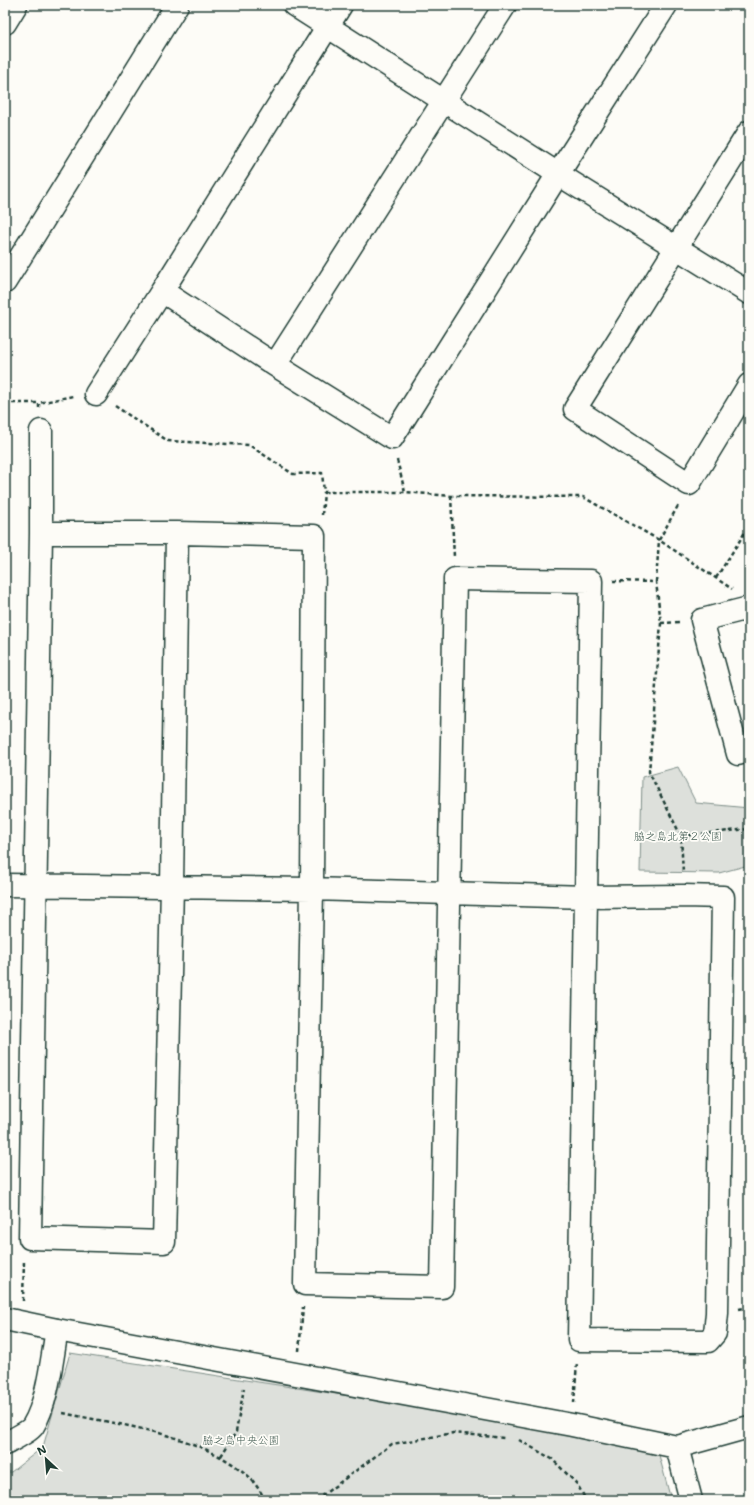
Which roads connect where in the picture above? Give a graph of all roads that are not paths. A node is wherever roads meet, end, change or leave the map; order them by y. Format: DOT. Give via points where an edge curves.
graph roads {
  1 [pos="16,5"];
  2 [pos="177,5"];
  3 [pos="294,5"];
  4 [pos="341,5"];
  5 [pos="505,5"];
  6 [pos="666,5"];
  7 [pos="5,23"];
  8 [pos="328,26"];
  9 [pos="443,100"];
  10 [pos="749,132"];
  11 [pos="558,174"];
  12 [pos="676,248"];
  13 [pos="5,282"];
  14 [pos="162,291"];
  15 [pos="749,292"];
  16 [pos="275,365"];
  17 [pos="749,385"];
  18 [pos="96,394"];
  19 [pos="40,431"];
  20 [pos="42,533"];
  21 [pos="177,533"];
  22 [pos="749,608"];
  23 [pos="749,752"];
  24 [pos="5,885"];
  25 [pos="35,885"];
  26 [pos="172,886"];
  27 [pos="312,888"];
  28 [pos="449,892"];
  29 [pos="586,897"];
  30 [pos="14,1321"];
  31 [pos="56,1330"];
  32 [pos="749,1427"];
  33 [pos="5,1444"];
  34 [pos="677,1446"];
  35 [pos="691,1500"];
  1 -- 7 [label="street"];
  2 -- 13 [label="street"];
  3 -- 8 [label="street"];
  4 -- 8 [label="street"];
  5 -- 9 [label="street"];
  6 -- 11 [label="street"];
  8 -- 9 [label="street"];
  8 -- 14 [label="street"];
  9 -- 11 [label="street"];
  9 -- 16 [label="street"];
  10 -- 12 [label="street"];
  11 -- 12 [label="street"];
  11 -- 16 [label="street" via="392,438"];
  12 -- 15 [label="street"];
  12 -- 17 [label="street" via="575,409 689,484"];
  14 -- 16 [label="street"];
  14 -- 18 [label="street"];
  19 -- 20 [label="street"];
  20 -- 21 [label="street"];
  20 -- 25 [label="street"];
  21 -- 26 [label="street"];
  21 -- 27 [label="street" via="314,536"];
  22 -- 23 [label="street" via="702,620 738,754"];
  24 -- 25 [label="street"];
  25 -- 26 [label="street"];
  25 -- 26 [label="street" via="30,1238 164,1242"];
  26 -- 27 [label="street"];
  27 -- 28 [label="street"];
  27 -- 28 [label="street" via="305,1284 442,1287"];
  28 -- 29 [label="street"];
  28 -- 29 [label="street" via="455,579 591,581"];
  29 -- 29 [label="street" via="723,897 717,1314 715,1333 708,1341 579,1340"];
  30 -- 31 [label="street"];
  31 -- 33 [label="street" via="49,1379 33,1427"];
  31 -- 34 [label="street"];
  32 -- 34 [label="street"];
  34 -- 35 [label="street"];
}
